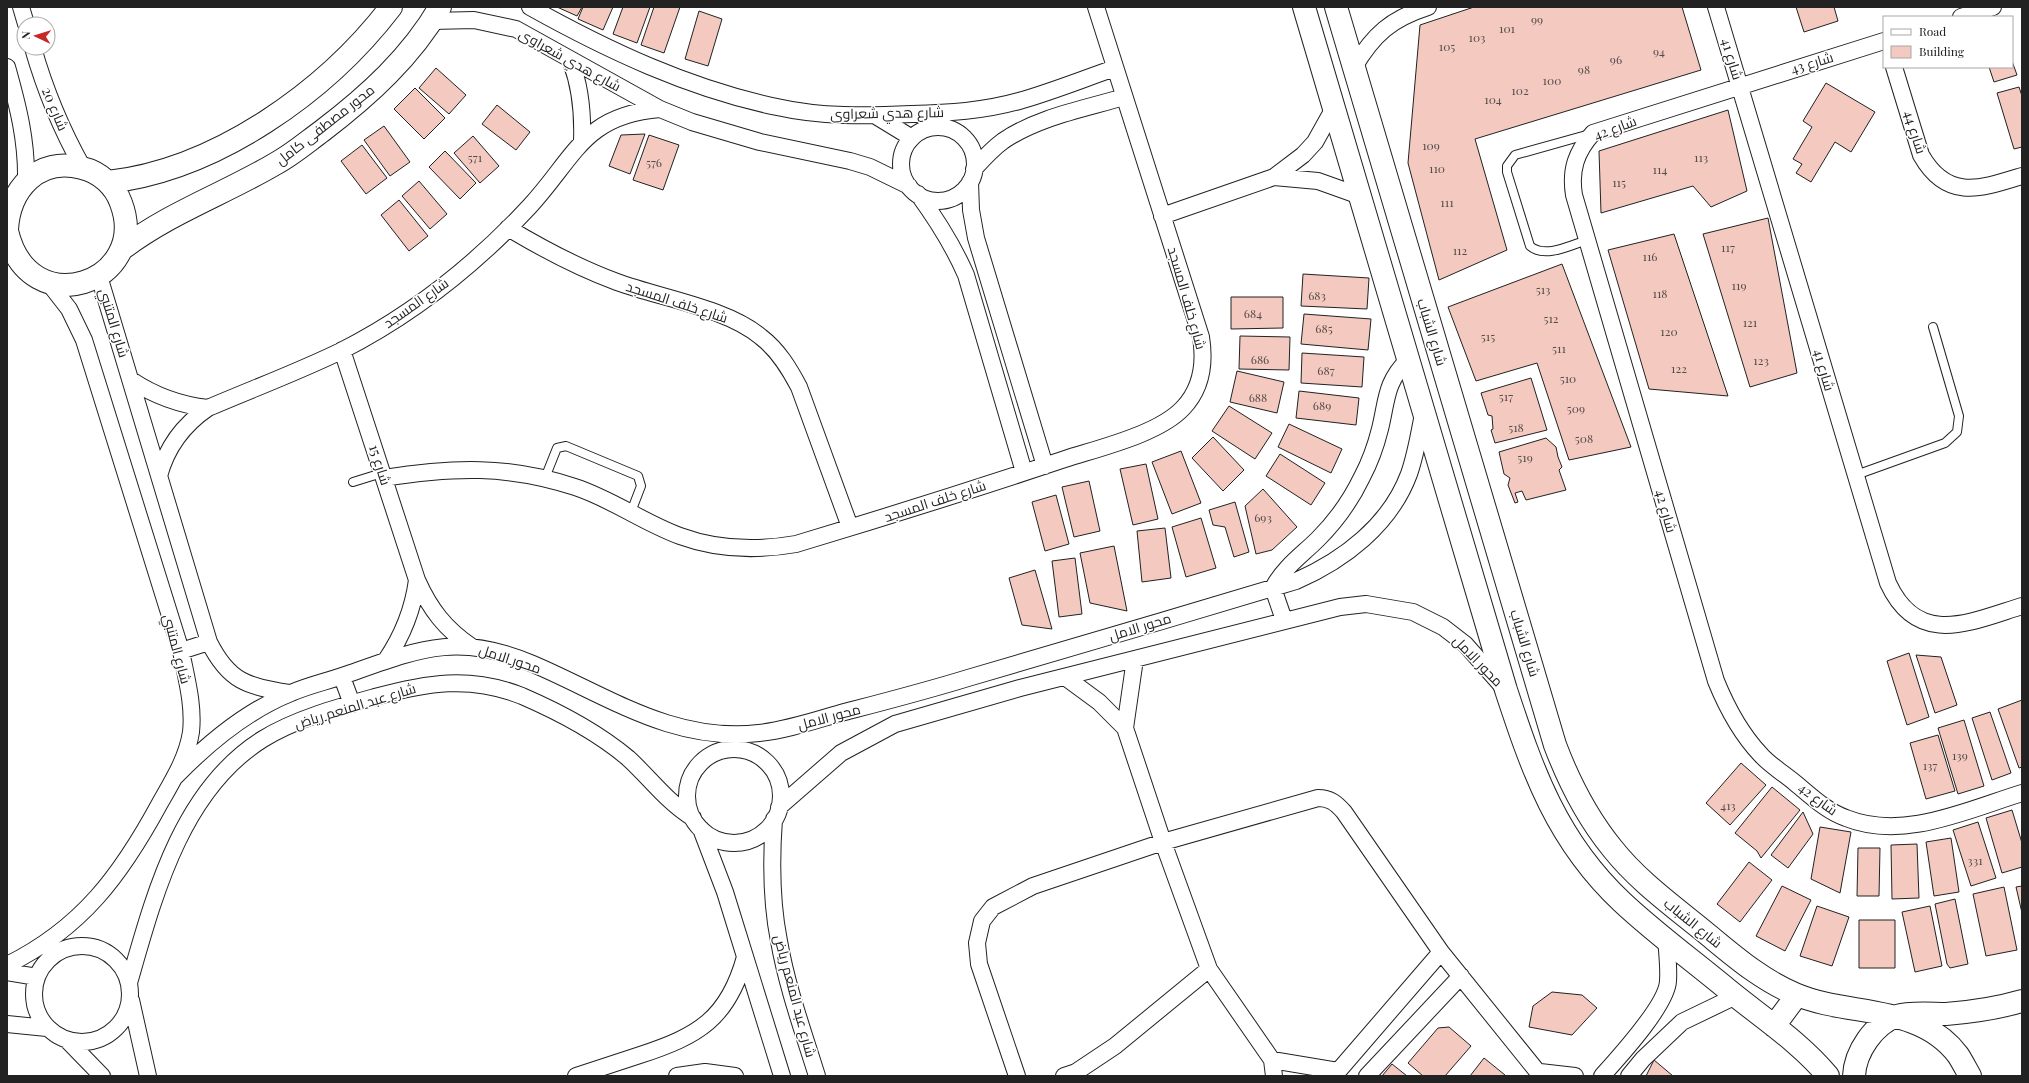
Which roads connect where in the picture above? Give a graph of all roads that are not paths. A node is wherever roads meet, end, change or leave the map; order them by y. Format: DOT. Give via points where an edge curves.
graph roads {
  1 [pos="391,7"];
  2 [pos="529,7"];
  3 [pos="1096,7"];
  4 [pos="1304,7"];
  5 [pos="1336,7"];
  6 [pos="1428,7"];
  7 [pos="1716,7"];
  8 [pos="1993,7"];
  9 [pos="436,14"];
  10 [pos="1964,16"];
  11 [pos="516,29"];
  12 [pos="1883,41"];
  13 [pos="36,56"];
  14 [pos="571,62"];
  15 [pos="7,67"];
  16 [pos="1354,67"];
  17 [pos="1115,68"];
  18 [pos="1894,68"];
  19 [pos="1740,86"];
  20 [pos="1124,96"];
  21 [pos="12,99"];
  22 [pos="1334,108"];
  23 [pos="660,109"];
  24 [pos="956,112"];
  25 [pos="876,116"];
  26 [pos="940,127"];
  27 [pos="1593,134"];
  28 [pos="912,138"];
  29 [pos="582,141"];
  30 [pos="83,168"];
  31 [pos="972,175"];
  32 [pos="1274,176"];
  33 [pos="2022,176"];
  34 [pos="26,182"];
  35 [pos="108,182"];
  36 [pos="913,190"];
  37 [pos="1360,196"];
  38 [pos="10,203"];
  39 [pos="1162,216"];
  40 [pos="508,228"];
  41 [pos="7,231"];
  42 [pos="1587,240"];
  43 [pos="122,249"];
  44 [pos="17,270"];
  45 [pos="99,276"];
  46 [pos="48,282"];
  47 [pos="1933,327"];
  48 [pos="342,350"];
  49 [pos="1438,350"];
  50 [pos="1408,360"];
  51 [pos="131,380"];
  52 [pos="208,408"];
  53 [pos="1423,414"];
  54 [pos="1045,466"];
  55 [pos="1024,472"];
  56 [pos="1856,475"];
  57 [pos="159,476"];
  58 [pos="383,476"];
  59 [pos="545,478"];
  60 [pos="353,482"];
  61 [pos="630,512"];
  62 [pos="850,527"];
  63 [pos="417,580"];
  64 [pos="1273,588"];
  65 [pos="2022,606"];
  66 [pos="1284,620"];
  67 [pos="209,642"];
  68 [pos="472,647"];
  69 [pos="181,651"];
  70 [pos="1135,659"];
  71 [pos="386,660"];
  72 [pos="342,676"];
  73 [pos="1065,677"];
  74 [pos="1536,680"];
  75 [pos="1506,690"];
  76 [pos="289,693"];
  77 [pos="352,704"];
  78 [pos="1125,728"];
  79 [pos="699,731"];
  80 [pos="756,734"];
  81 [pos="728,749"];
  82 [pos="175,777"];
  83 [pos="2022,793"];
  84 [pos="777,813"];
  85 [pos="697,824"];
  86 [pos="1163,842"];
  87 [pos="81,914"];
  88 [pos="1666,938"];
  89 [pos="78,946"];
  90 [pos="1442,952"];
  91 [pos="746,957"];
  92 [pos="7,965"];
  93 [pos="1209,969"];
  94 [pos="7,972"];
  95 [pos="1461,976"];
  96 [pos="37,977"];
  97 [pos="129,989"];
  98 [pos="1797,995"];
  99 [pos="1736,996"];
  100 [pos="2022,1001"];
  101 [pos="1898,1016"];
  102 [pos="7,1024"];
  103 [pos="1774,1026"];
  104 [pos="48,1028"];
  105 [pos="66,1039"];
  106 [pos="1628,1047"];
  107 [pos="1643,1059"];
  108 [pos="1272,1060"];
  109 [pos="1336,1074"];
  110 [pos="1540,1074"];
  111 [pos="102,1076"];
  112 [pos="148,1076"];
  113 [pos="576,1076"];
  114 [pos="677,1076"];
  115 [pos="735,1076"];
  116 [pos="782,1076"];
  117 [pos="817,1076"];
  118 [pos="1017,1076"];
  119 [pos="1064,1076"];
  120 [pos="1274,1076"];
  121 [pos="1366,1076"];
  122 [pos="1575,1076"];
  123 [pos="1602,1076"];
  124 [pos="1629,1076"];
  125 [pos="1828,1076"];
  126 [pos="1854,1076"];
  127 [pos="1970,1076"];
  1 -- 35 [label="street" via="367,37 318,84 256,127 223,146 172,168"];
  2 -- 11 [label="street"];
  2 -- 25 [label="street, شارع هدي شعراوى" via="618,53 730,96 778,108"];
  3 -- 17 [label="street, شارع خلف المسجد"];
  4 -- 22 [label="street, شارع الشباب"];
  5 -- 16 [label="street, شارع الشباب"];
  6 -- 16 [label="street" via="1407,14 1394,22 1371,42"];
  7 -- 19 [label="street, شارع 41"];
  8 -- 10 [label="street"];
  9 -- 11 [label="street, شارع هدي شعراوى"];
  9 -- 43 [label="street, محور مصطفى كامل" via="412,47 361,101 309,141 276,164 157,224"];
  11 -- 14 [label="street, شارع هدي شعراوى"];
  12 -- 19 [label="street, شارع 43"];
  13 -- 30 [label="street, شارع 20" via="49,98"];
  14 -- 23 [label="street, شارع هدي شعراوى"];
  14 -- 29 [label="street" via="578,79 581,99"];
  15 -- 21 [label="street"];
  16 -- 49 [label="street, شارع الشباب"];
  17 -- 20 [label="street, شارع خلف المسجد"];
  17 -- 24 [label="street, شارع هدي شعراوى" via="1018,101"];
  18 -- 33 [label="street, شارع 44" via="1921,155 1936,176 1947,184 1972,189"];
  19 -- 27 [label="street, شارع 42"];
  19 -- 56 [label="street, شارع 41"];
  20 -- 31 [label="street" via="1019,131 1002,142"];
  20 -- 39 [label="street, شارع خلف المسجد"];
  21 -- 34 [label="street" via="25,144"];
  22 -- 32 [label="street" via="1311,146 1290,167"];
  22 -- 37 [label="street, شارع الشباب"];
  23 -- 29 [label="street, شارع المسجد" via="644,110 617,118"];
  23 -- 36 [label="street, شارع هدي شعراوى" via="692,122 760,142 870,167"];
  24 -- 25 [label="street, شارع هدي شعراوى"];
  24 -- 26 [label="street"];
  25 -- 28 [label="street"];
  26 -- 28 [label="street" via="930,128"];
  26 -- 31 [label="street" via="962,136 970,145 974,157"];
  27 -- 42 [label="street, شارع 42" via="1577,155 1572,182"];
  27 -- 42 [label="lane" via="1515,155 1507,166 1530,246 1547,252"];
  28 -- 36 [label="street" via="902,156 902,166 904,176"];
  29 -- 40 [label="street, شارع المسجد" via="553,179"];
  30 -- 34 [label="street" via="68,165 52,167 38,172"];
  30 -- 35 [label="street"];
  31 -- 36 [label="street" via="956,196 947,200 927,199"];
  31 -- 54 [label="street" via="971,210 976,238"];
  32 -- 37 [label="street" via="1318,181"];
  32 -- 39 [label="street"];
  34 -- 38 [label="street"];
  35 -- 43 [label="street" via="118,196 125,213 126,231"];
  36 -- 55 [label="street, شارع هدي شعراوى" via="944,232 966,275"];
  37 -- 50 [label="street, شارع الشباب"];
  38 -- 41 [label="street"];
  39 -- 54 [label="street, شارع خلف المسجد" via="1201,337 1202,367 1196,389 1183,408 1159,425"];
  40 -- 48 [label="street, شارع المسجد" via="428,297"];
  40 -- 62 [label="street, شارع خلف المسجد" via="590,272 729,318 761,336 789,368 799,387"];
  41 -- 44 [label="street" via="10,245 17,258"];
  42 -- 83 [label="street, شارع 42" via="1716,680 1728,708 1748,740 1762,757 1828,809 1863,824 1888,827 1920,823"];
  43 -- 45 [label="street" via="113,264"];
  44 -- 46 [label="street"];
  45 -- 46 [label="street" via="83,283 66,286"];
  45 -- 51 [label="street, شارع المتنبي"];
  46 -- 69 [label="street, شارع المتنبي" via="69,309 84,340"];
  47 -- 56 [label="lane" via="1959,416 1956,432 1945,443"];
  48 -- 52 [label="street, شارع المسجد"];
  48 -- 58 [label="street, شارع 15"];
  49 -- 50 [label="street"];
  49 -- 74 [label="street, شارع الشباب"];
  50 -- 53 [label="street, شارع الشباب"];
  50 -- 64 [label="street" via="1390,383 1373,452 1350,499 1318,539 1284,570"];
  51 -- 52 [label="street" via="159,396 191,406"];
  51 -- 57 [label="street, شارع المتنبي"];
  52 -- 57 [label="street, شارع المسجد" via="188,423 173,442"];
  53 -- 64 [label="street, محور الامل" via="1408,475 1398,495 1371,532 1348,552 1317,572"];
  53 -- 75 [label="street, شارع الشباب"];
  54 -- 55 [label="street, شارع خلف المسجد"];
  55 -- 62 [label="street, شارع خلف المسجد"];
  56 -- 65 [label="street, شارع 41" via="1888,583 1905,610 1918,619 1934,625 1950,626"];
  57 -- 67 [label="street, شارع المتنبي"];
  58 -- 59 [label="street, شارع خلف المسجد" via="480,469"];
  58 -- 60 [label="lane"];
  58 -- 63 [label="street, شارع 15"];
  59 -- 61 [label="street, شارع خلف المسجد" via="577,488"];
  59 -- 61 [label="lane" via="557,448 566,446 638,476 641,486"];
  61 -- 62 [label="street, شارع خلف المسجد" via="679,536 709,545 731,548 774,548 796,544"];
  63 -- 68 [label="street, شارع 15" via="433,612 444,625"];
  63 -- 71 [label="street, شارع 15" via="407,622"];
  64 -- 66 [label="street"];
  64 -- 80 [label="street, محور الامل" via="898,699 784,730"];
  66 -- 70 [label="street, محور الامل"];
  66 -- 75 [label="street, محور الامل" via="1340,607 1366,604 1413,612 1443,627 1465,644"];
  67 -- 69 [label="street"];
  67 -- 76 [label="street, شارع المتنبي" via="221,663 238,680 256,687"];
  68 -- 71 [label="street, محور الامل" via="421,650"];
  68 -- 79 [label="street, محور الامل" via="531,663 643,717"];
  69 -- 82 [label="street, شارع المتنبي" via="190,696 191,730 186,755"];
  70 -- 73 [label="street, محور الامل"];
  70 -- 78 [label="street"];
  71 -- 72 [label="street, محور الامل"];
  72 -- 76 [label="street, محور الامل"];
  72 -- 77 [label="street"];
  73 -- 78 [label="street" via="1098,702"];
  73 -- 84 [label="street, محور الامل" via="896,724 841,753"];
  74 -- 75 [label="street"];
  74 -- 98 [label="street, شارع الشباب" via="1566,773 1583,806 1612,848 1654,891 1756,974"];
  75 -- 88 [label="street, شارع الشباب" via="1539,783 1566,834 1583,858 1621,901"];
  76 -- 82 [label="street, محور الامل" via="231,727 192,759"];
  77 -- 85 [label="street, شارع عبد المنعم رياض" via="417,686 443,683 469,683 519,695 572,720 610,744"];
  77 -- 97 [label="street, شارع عبد المنعم رياض" via="264,738 241,755 216,780 203,797 167,864 147,919"];
  78 -- 86 [label="street"];
  79 -- 80 [label="street, محور الامل"];
  79 -- 81 [label="street"];
  80 -- 81 [label="street"];
  81 -- 84 [label="street" via="748,751 761,757 771,767 778,779 781,793"];
  81 -- 85 [label="street" via="708,756 698,765 691,777 687,791 688,805"];
  82 -- 87 [label="street, شارع المتنبي" via="131,854 109,884"];
  84 -- 85 [label="street" via="759,834 740,842 712,838"];
  84 -- 117 [label="street, شارع عبد المنعم رياض" via="773,892 779,940 788,984"];
  85 -- 91 [label="street" via="725,892"];
  86 -- 90 [label="street" via="1318,798 1327,798 1344,812"];
  86 -- 93 [label="street"];
  86 -- 118 [label="street" via="1033,886 993,907 982,921 977,943 979,964"];
  87 -- 89 [label="street"];
  87 -- 92 [label="street, شارع المتنبي" via="40,946"];
  88 -- 99 [label="street, شارع الشباب"];
  88 -- 106 [label="street" via="1667,988 1649,1019"];
  89 -- 96 [label="street" via="65,949 53,956 43,965"];
  89 -- 97 [label="street" via="92,946 116,959 124,970"];
  90 -- 95 [label="street"];
  90 -- 109 [label="street"];
  91 -- 113 [label="street" via="740,978 719,1012 688,1038"];
  91 -- 116 [label="street"];
  93 -- 108 [label="street"];
  93 -- 119 [label="street" via="1115,1046 1076,1072"];
  94 -- 96 [label="street"];
  95 -- 110 [label="street"];
  95 -- 121 [label="street"];
  96 -- 104 [label="street" via="35,1004 39,1017"];
  97 -- 105 [label="street" via="127,1010 120,1023 109,1034 95,1040 80,1042"];
  97 -- 112 [label="street"];
  98 -- 101 [label="street, شارع الشباب" via="1845,1009"];
  98 -- 103 [label="street"];
  99 -- 103 [label="street, شارع الشباب"];
  99 -- 107 [label="street" via="1682,1022"];
  100 -- 101 [label="street" via="1959,1013"];
  101 -- 126 [label="street" via="1876,1030 1868,1039 1856,1062"];
  101 -- 127 [label="street, شارع الشباب" via="1939,1037 1958,1055"];
  102 -- 104 [label="street"];
  103 -- 125 [label="street, شارع الشباب"];
  104 -- 105 [label="street"];
  105 -- 111 [label="street"];
  106 -- 107 [label="street"];
  106 -- 123 [label="street"];
  107 -- 124 [label="street"];
  108 -- 109 [label="street"];
  108 -- 120 [label="street"];
  110 -- 122 [label="street"];
  114 -- 115 [label="street" via="706,1072"];
}
